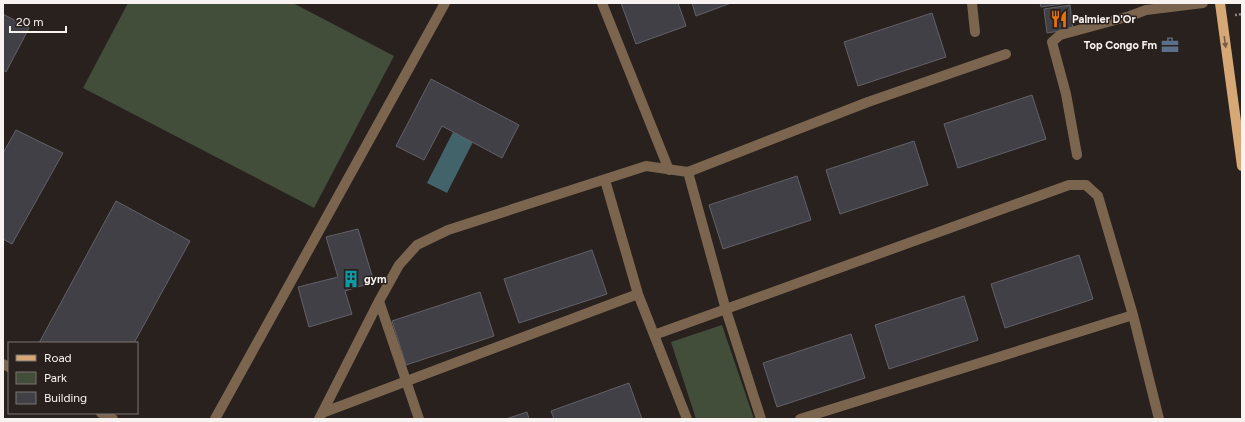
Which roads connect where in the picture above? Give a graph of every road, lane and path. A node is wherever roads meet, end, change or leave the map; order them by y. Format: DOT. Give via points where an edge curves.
graph roads {
  1 [pos="445,3"];
  2 [pos="602,3"];
  3 [pos="972,3"];
  4 [pos="1203,3"];
  5 [pos="1220,3"];
  6 [pos="975,32"];
  7 [pos="1006,54"];
  8 [pos="1076,155"];
  9 [pos="1242,166"];
  10 [pos="669,170"];
  11 [pos="688,172"];
  12 [pos="606,180"];
  13 [pos="638,294"];
  14 [pos="379,301"];
  15 [pos="726,310"];
  16 [pos="1133,315"];
  17 [pos="654,335"];
  18 [pos="407,380"];
  19 [pos="103,414"];
  20 [pos="321,416"];
  21 [pos="113,419"];
  22 [pos="215,419"];
  23 [pos="419,419"];
  24 [pos="687,419"];
  25 [pos="761,419"];
  26 [pos="800,419"];
  27 [pos="1159,419"];
  1 -- 22 [label="street"];
  2 -- 10 [label="street"];
  3 -- 6 [label="street"];
  4 -- 8 [label="street" via="1146,10 1060,35 1052,42 1066,94"];
  5 -- 9 [label="main road, one-way"];
  7 -- 11 [label="street" via="868,102"];
  10 -- 11 [label="street"];
  10 -- 12 [label="street" via="646,166"];
  11 -- 15 [label="street"];
  12 -- 13 [label="street"];
  12 -- 14 [label="street" via="448,230 417,245 400,265"];
  13 -- 17 [label="street"];
  13 -- 18 [label="street"];
  14 -- 18 [label="street"];
  14 -- 20 [label="street"];
  15 -- 16 [label="street" via="1069,185 1086,185 1098,196"];
  15 -- 17 [label="street"];
  15 -- 25 [label="street"];
  16 -- 26 [label="street"];
  16 -- 27 [label="street"];
  17 -- 24 [label="street"];
  18 -- 20 [label="street"];
  18 -- 23 [label="street"];
  19 -- 21 [label="street"];
}
